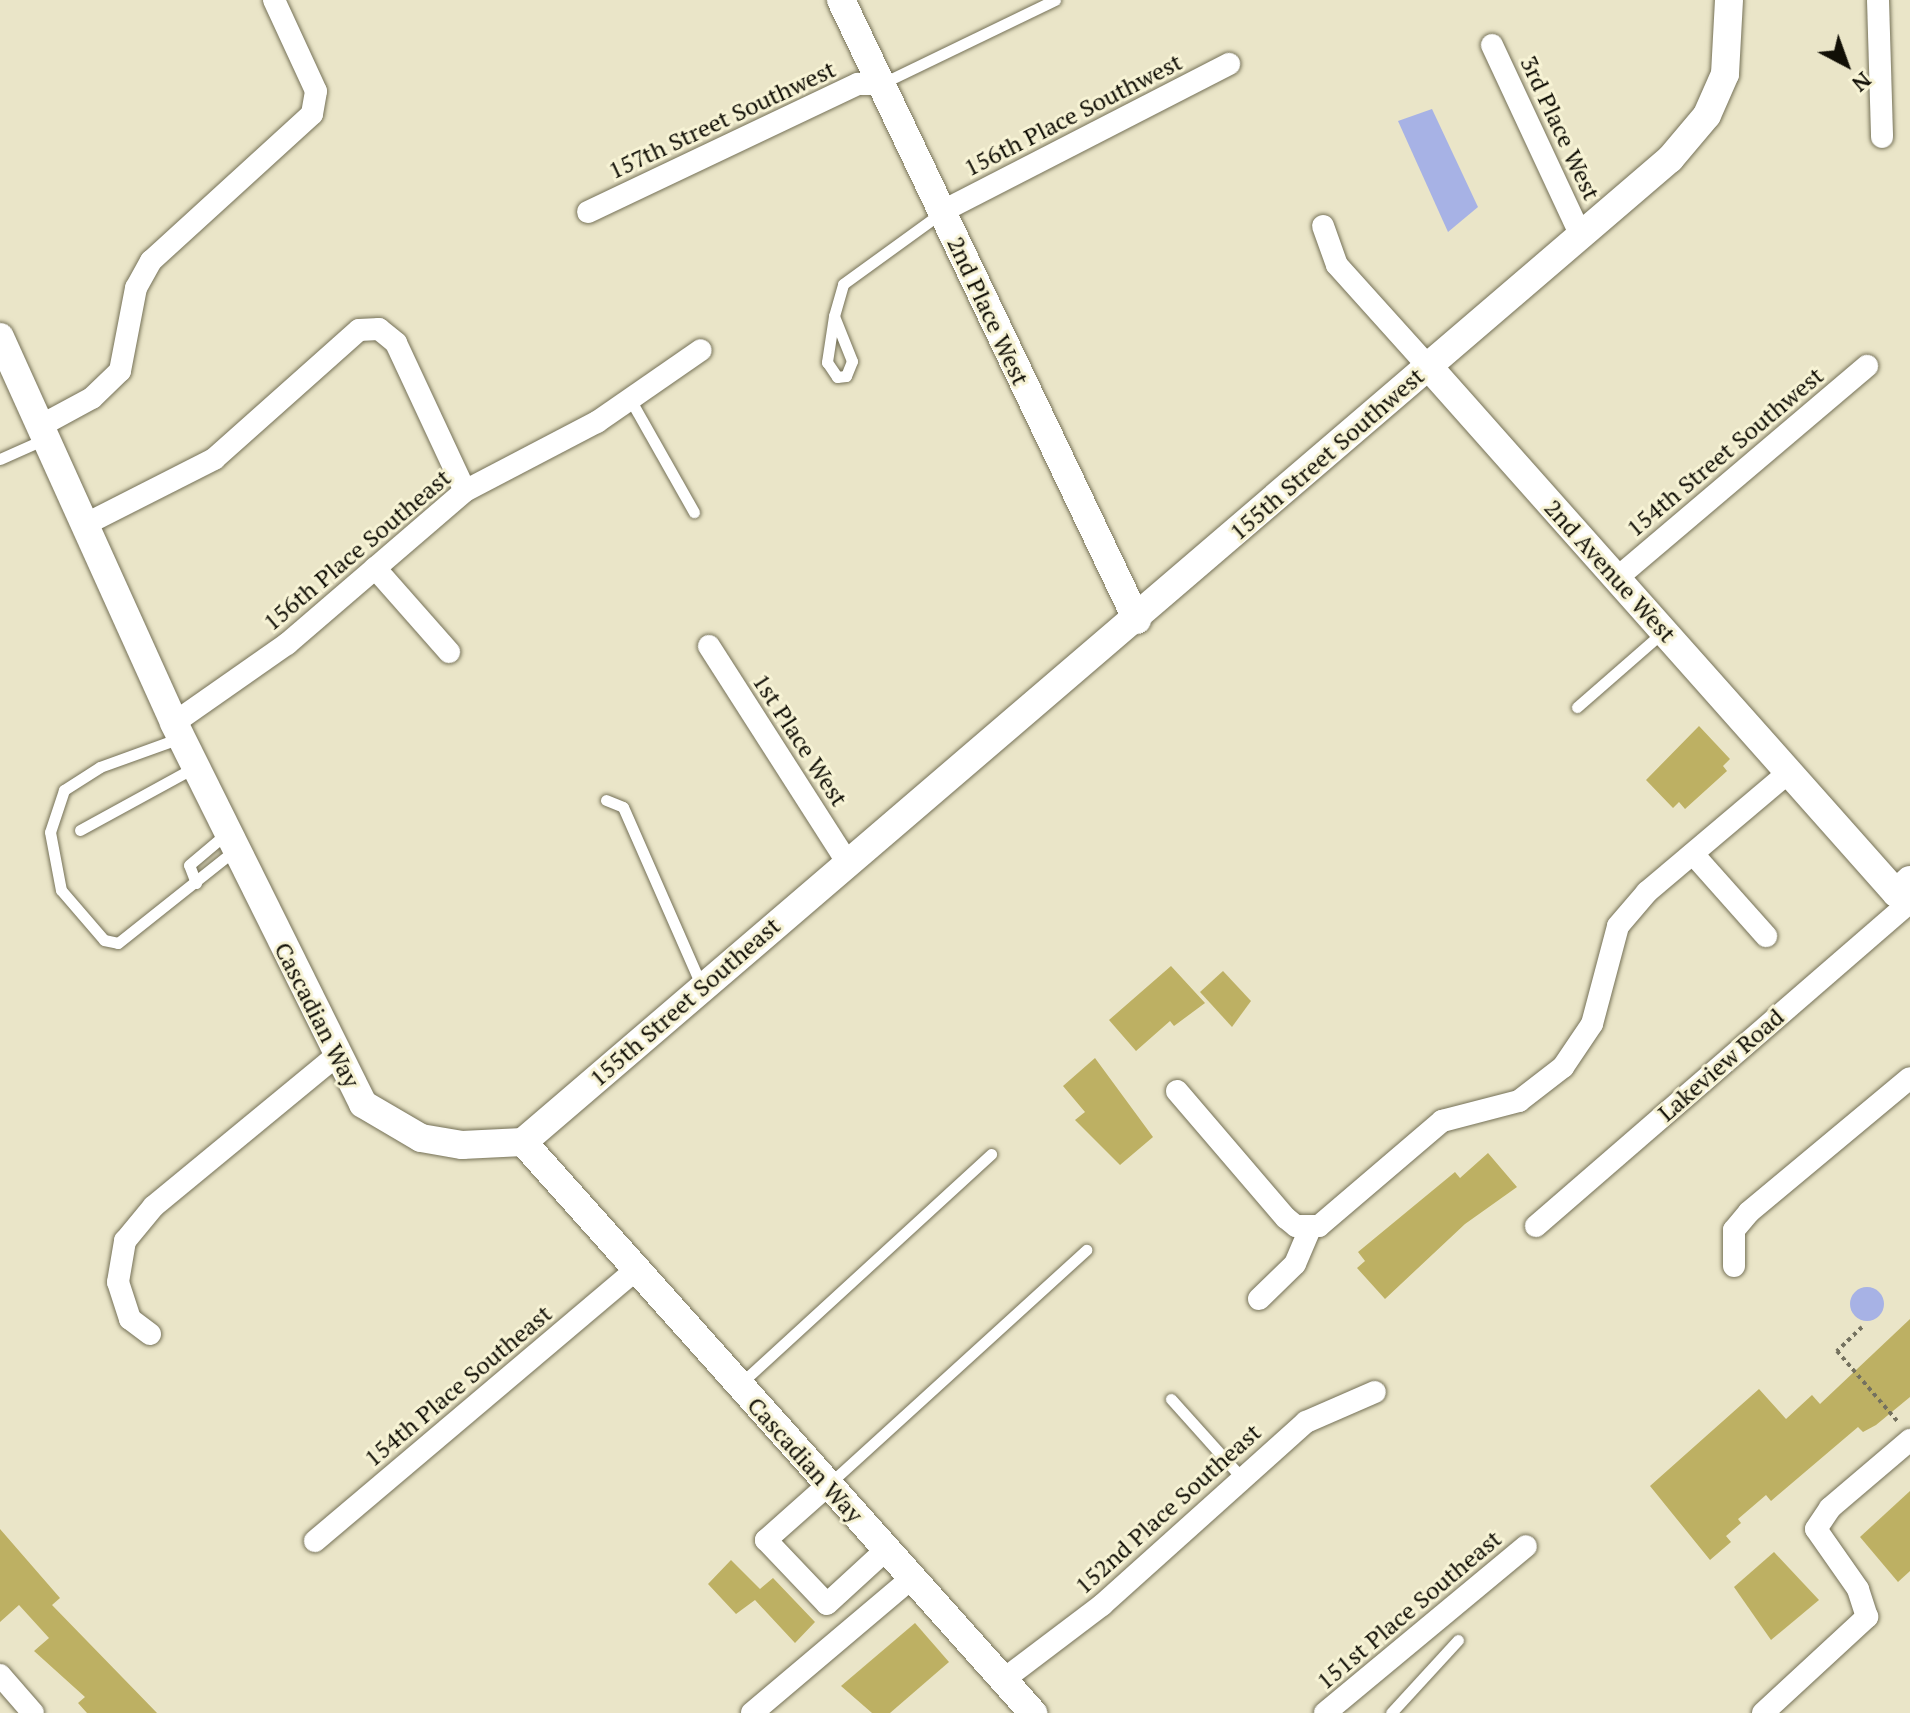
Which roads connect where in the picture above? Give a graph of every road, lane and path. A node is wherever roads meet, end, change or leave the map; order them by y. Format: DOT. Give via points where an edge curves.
graph roads {
  1 [pos="274,0"];
  2 [pos="841,0"];
  3 [pos="1055,0"];
  4 [pos="1729,0"];
  5 [pos="1878,0"];
  6 [pos="1492,45"];
  7 [pos="1229,64"];
  8 [pos="882,84"];
  9 [pos="1882,137"];
  10 [pos="588,212"];
  11 [pos="941,212"];
  12 [pos="1323,226"];
  13 [pos="1580,234"];
  14 [pos="834,316"];
  15 [pos="0,337"];
  16 [pos="701,350"];
  17 [pos="1428,366"];
  18 [pos="1867,366"];
  19 [pos="630,399"];
  20 [pos="44,431"];
  21 [pos="0,459"];
  22 [pos="465,491"];
  23 [pos="694,512"];
  24 [pos="86,524"];
  25 [pos="375,568"];
  26 [pos="1617,578"];
  27 [pos="1137,620"];
  28 [pos="1664,631"];
  29 [pos="709,646"];
  30 [pos="449,652"];
  31 [pos="1577,707"];
  32 [pos="178,730"];
  33 [pos="195,766"];
  34 [pos="1789,772"];
  35 [pos="606,800"];
  36 [pos="80,830"];
  37 [pos="231,841"];
  38 [pos="1693,854"];
  39 [pos="848,863"];
  40 [pos="196,883"];
  41 [pos="1905,897"];
  42 [pos="1766,936"];
  43 [pos="703,988"];
  44 [pos="335,1057"];
  45 [pos="1910,1078"];
  46 [pos="1177,1091"];
  47 [pos="523,1142"];
  48 [pos="991,1154"];
  49 [pos="1536,1226"];
  50 [pos="1310,1228"];
  51 [pos="1086,1250"];
  52 [pos="1734,1266"];
  53 [pos="635,1271"];
  54 [pos="1259,1299"];
  55 [pos="1862,1327"];
  56 [pos="150,1334"];
  57 [pos="738,1385"];
  58 [pos="1375,1392"];
  59 [pos="1171,1399"];
  60 [pos="1910,1434"];
  61 [pos="1910,1440"];
  62 [pos="1240,1476"];
  63 [pos="828,1485"];
  64 [pos="315,1541"];
  65 [pos="1526,1546"];
  66 [pos="886,1550"];
  67 [pos="912,1578"];
  68 [pos="1458,1640"];
  69 [pos="0,1675"];
  70 [pos="1003,1680"];
  71 [pos="33,1713"];
  72 [pos="752,1713"];
  73 [pos="1033,1713"];
  74 [pos="1325,1713"];
  75 [pos="1391,1713"];
  76 [pos="1763,1713"];
  1 -- 20 [label="street" via="316,91 315,108 144,269 127,355 114,380"];
  2 -- 8 [label="street, 2nd Place West"];
  3 -- 8 [label="lane"];
  4 -- 13 [label="street, 155th Street Southwest" via="1725,74 1707,115 1670,159"];
  5 -- 9 [label="street"];
  6 -- 13 [label="street, 3rd Place West"];
  7 -- 11 [label="street, 156th Place Southwest"];
  8 -- 10 [label="street, 157th Street Southwest" via="858,84"];
  8 -- 11 [label="street, 2nd Place West"];
  11 -- 14 [label="lane" via="843,284"];
  11 -- 27 [label="street, 2nd Place West"];
  12 -- 17 [label="street, 2nd Avenue West" via="1337,265"];
  13 -- 17 [label="street, 155th Street Southwest"];
  14 -- 14 [label="lane" via="852,361 846,376 837,377 827,362"];
  15 -- 20 [label="street, Cascadian Way"];
  16 -- 19 [label="street, 156th Place Southeast"];
  17 -- 26 [label="street, 2nd Avenue West"];
  17 -- 27 [label="street, 155th Street Southwest"];
  18 -- 26 [label="street, 154th Street Southwest"];
  19 -- 22 [label="street, 156th Place Southeast"];
  19 -- 23 [label="lane"];
  20 -- 21 [label="lane"];
  20 -- 24 [label="street, Cascadian Way"];
  22 -- 24 [label="street" via="396,343 379,329 359,330 214,459"];
  22 -- 25 [label="street, 156th Place Southeast"];
  24 -- 32 [label="street, Cascadian Way"];
  25 -- 30 [label="street"];
  25 -- 32 [label="street, 156th Place Southeast"];
  26 -- 28 [label="street, 2nd Avenue West"];
  27 -- 39 [label="street, 155th Street Southwest"];
  28 -- 31 [label="lane"];
  28 -- 34 [label="street, 2nd Avenue West"];
  29 -- 39 [label="street, 1st Place West"];
  32 -- 33 [label="street, Cascadian Way"];
  32 -- 40 [label="lane" via="79,776 56,802 51,853 61,890 110,943 126,940"];
  33 -- 36 [label="lane"];
  33 -- 37 [label="street, Cascadian Way"];
  34 -- 38 [label="street"];
  34 -- 41 [label="street, 2nd Avenue West"];
  35 -- 43 [label="lane" via="623,807"];
  37 -- 40 [label="lane"];
  37 -- 40 [label="lane" via="189,865"];
  37 -- 44 [label="street, Cascadian Way"];
  38 -- 42 [label="street"];
  38 -- 50 [label="street" via="1618,926 1592,1024 1563,1067 1519,1101 1442,1121"];
  39 -- 43 [label="street, 155th Street Southeast"];
  41 -- 49 [label="street, Lakeview Road"];
  43 -- 47 [label="street, 155th Street Southeast"];
  44 -- 47 [label="street, Cascadian Way" via="363,1104 421,1138 462,1145"];
  44 -- 56 [label="street" via="154,1206 125,1241 118,1282 130,1319"];
  45 -- 52 [label="street" via="1749,1212 1734,1230"];
  46 -- 50 [label="street" via="1286,1218"];
  47 -- 53 [label="street, Cascadian Way"];
  48 -- 57 [label="lane"];
  50 -- 54 [label="street" via="1295,1264"];
  51 -- 63 [label="lane"];
  53 -- 57 [label="street, Cascadian Way"];
  53 -- 64 [label="street, 154th Place Southeast"];
  55 -- 60 [label="path" via="1837,1351"];
  57 -- 63 [label="street, Cascadian Way"];
  58 -- 62 [label="street, 152nd Place Southeast" via="1306,1422"];
  59 -- 62 [label="lane"];
  61 -- 76 [label="street" via="1830,1508 1816,1529 1867,1605 1856,1631"];
  62 -- 70 [label="street, 152nd Place Southeast" via="1102,1605"];
  63 -- 66 [label="street, Cascadian Way"];
  63 -- 66 [label="street" via="766,1540 827,1604"];
  65 -- 74 [label="street, 151st Place Southeast"];
  66 -- 67 [label="street, Cascadian Way"];
  67 -- 70 [label="street, Cascadian Way"];
  67 -- 72 [label="street"];
  68 -- 75 [label="lane"];
  69 -- 71 [label="street"];
  70 -- 73 [label="street, Cascadian Way"];
}
